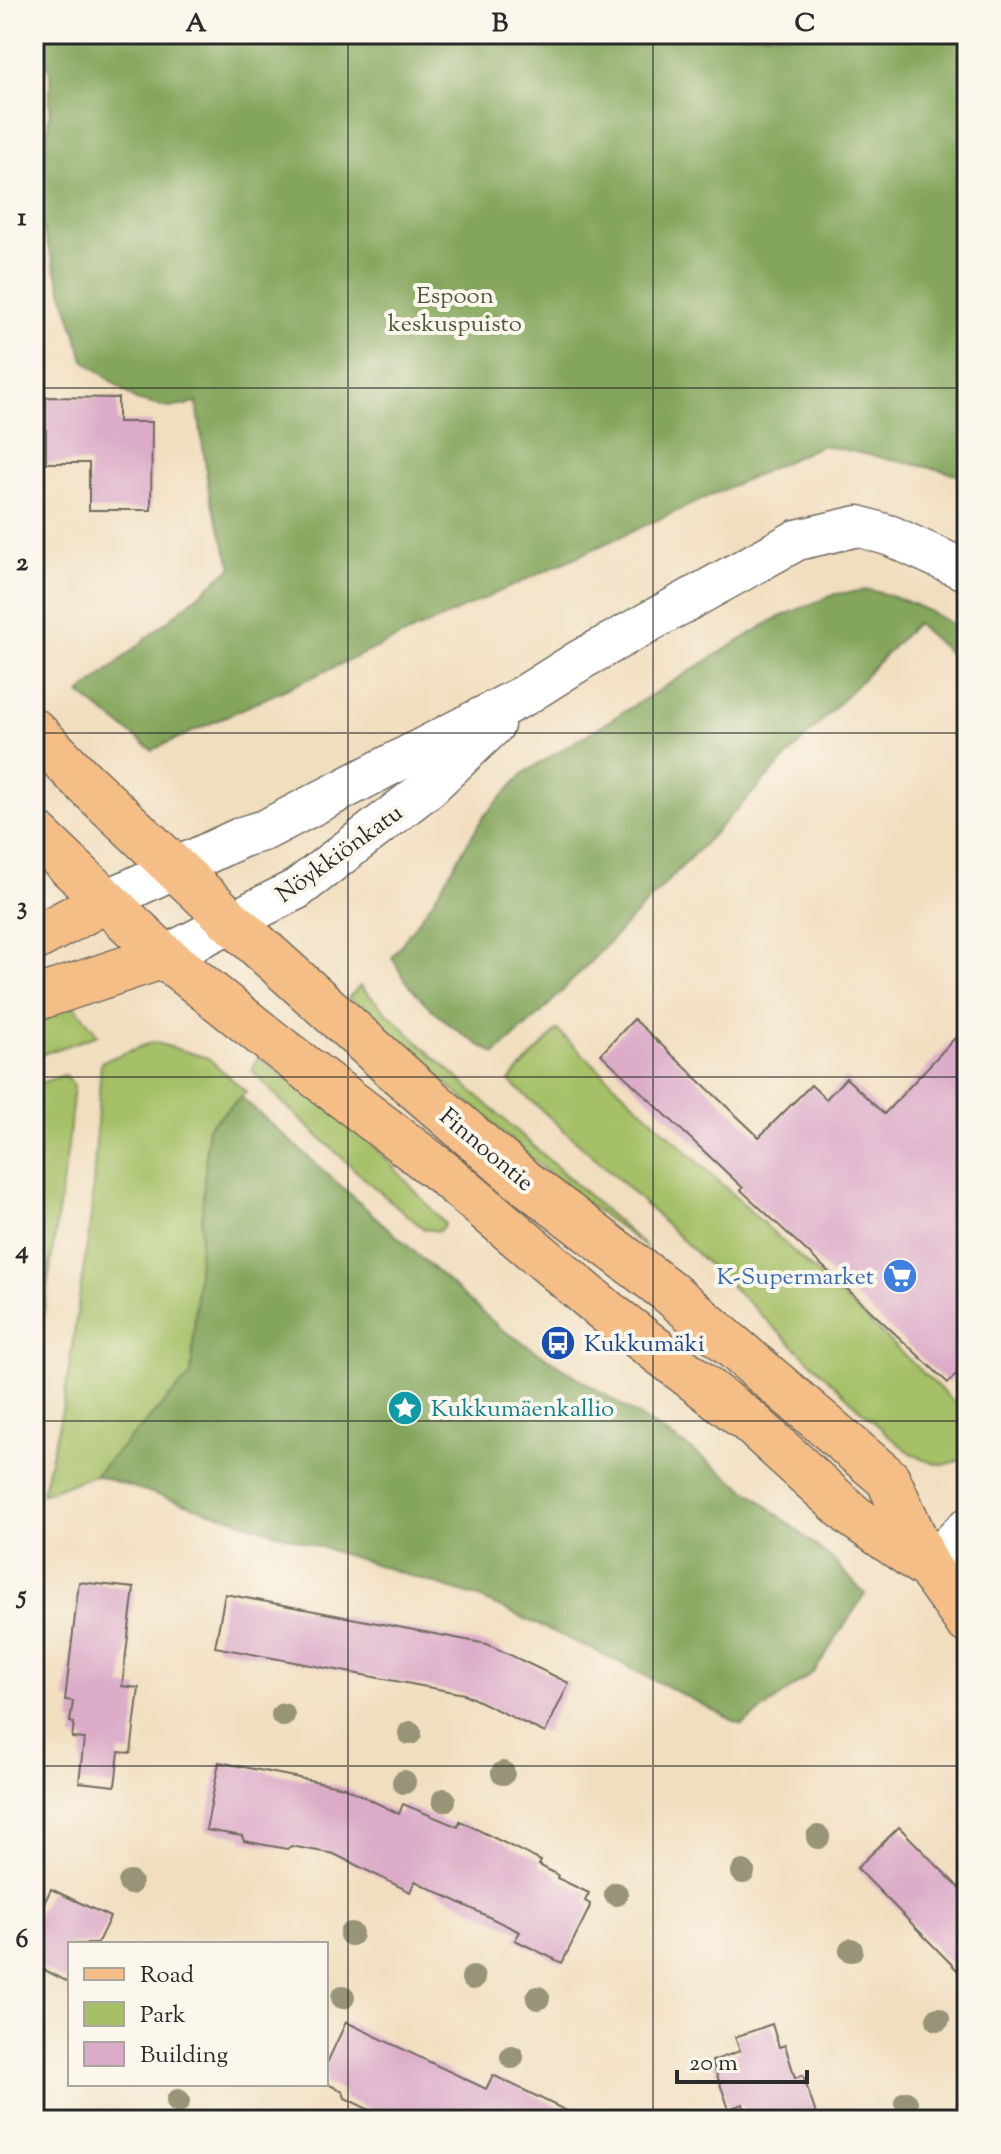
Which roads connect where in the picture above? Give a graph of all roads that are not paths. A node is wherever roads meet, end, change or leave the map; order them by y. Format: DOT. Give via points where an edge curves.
graph roads {
  1 [pos="967,571"];
  2 [pos="525,695"];
  3 [pos="34,731"];
  4 [pos="34,832"];
  5 [pos="175,869"];
  6 [pos="105,901"];
  7 [pos="232,922"];
  8 [pos="34,939"];
  9 [pos="164,956"];
  10 [pos="34,999"];
  11 [pos="967,1528"];
  12 [pos="928,1567"];
  13 [pos="967,1621"];
  1 -- 2 [label="street, Nöykkiönkatu" via="858,526 797,540"];
  2 -- 5 [label="street, Nöykkiönkatu" via="265,830"];
  2 -- 7 [label="street, Nöykkiönkatu" via="428,788 316,875"];
  3 -- 5 [label="main road, Finnoontie"];
  4 -- 6 [label="main road, Finnoontie"];
  5 -- 6 [label="street, Nöykkiönkatu"];
  5 -- 7 [label="main road, Finnoontie"];
  6 -- 8 [label="main road, Nöykkiönkatu"];
  6 -- 9 [label="main road, Finnoontie"];
  7 -- 9 [label="street, Nöykkiönkatu"];
  7 -- 12 [label="main road, Finnoontie" via="522,1180 668,1291 888,1479"];
  9 -- 10 [label="main road, Nöykkiönkatu"];
  9 -- 12 [label="main road, Finnoontie" via="750,1422 853,1516"];
  11 -- 12 [label="street"];
  12 -- 13 [label="main road, Finnoontie"];
}
